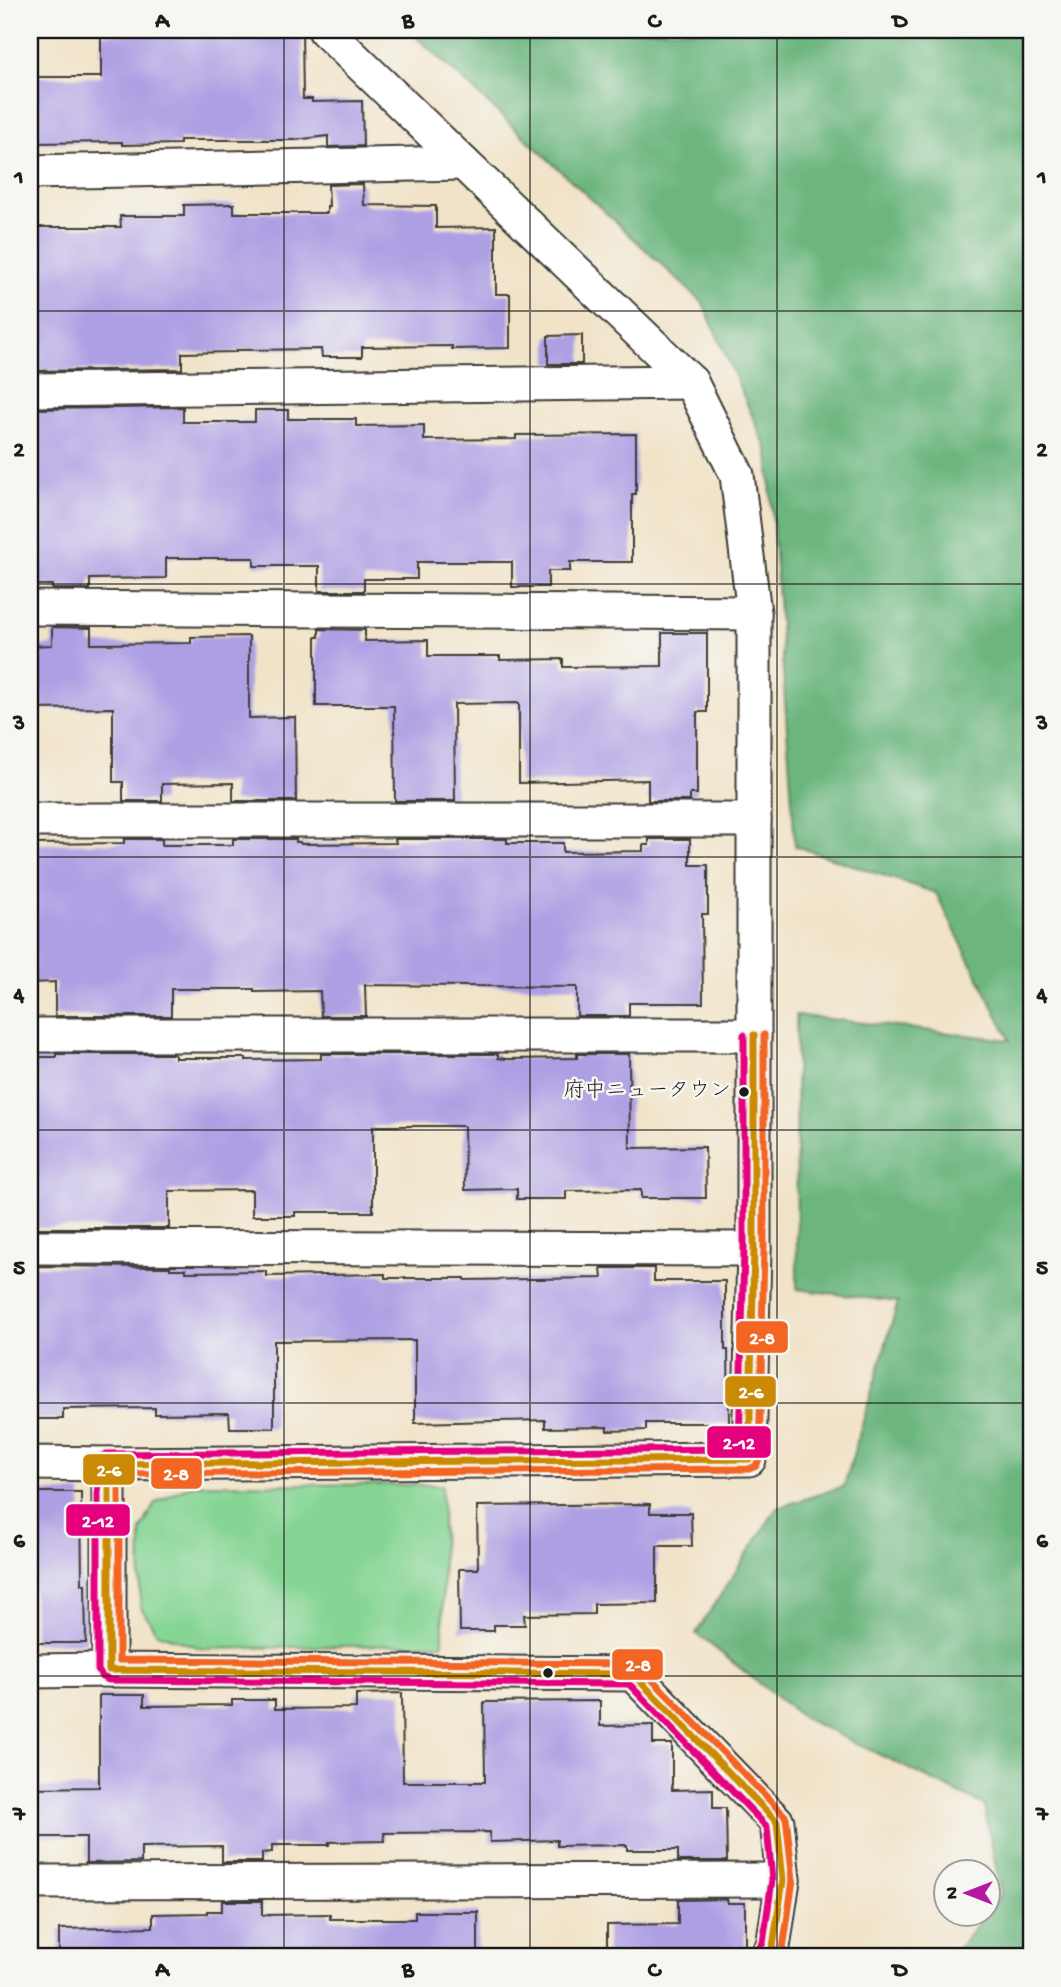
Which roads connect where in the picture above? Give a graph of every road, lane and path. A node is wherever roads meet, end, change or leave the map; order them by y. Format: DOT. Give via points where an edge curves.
graph roads {
  1 [pos="325,30"];
  2 [pos="463,163"];
  3 [pos="30,172"];
  4 [pos="691,382"];
  5 [pos="30,390"];
  6 [pos="30,608"];
  7 [pos="754,613"];
  8 [pos="30,820"];
  9 [pos="754,820"];
  10 [pos="30,1035"];
  11 [pos="754,1035"];
  12 [pos="30,1247"];
  13 [pos="754,1249"];
  14 [pos="30,1463"];
  15 [pos="109,1464"];
  16 [pos="109,1670"];
  17 [pos="30,1671"];
  18 [pos="783,1880"];
  19 [pos="30,1882"];
  20 [pos="766,1957"];
  1 -- 2 [label="street"];
  2 -- 3 [label="street"];
  2 -- 4 [label="street"];
  4 -- 5 [label="street"];
  4 -- 7 [label="street" via="737,475"];
  6 -- 7 [label="street"];
  7 -- 9 [label="street"];
  8 -- 9 [label="street"];
  9 -- 11 [label="street"];
  10 -- 11 [label="street"];
  11 -- 13 [label="street"];
  12 -- 13 [label="street"];
  13 -- 15 [label="street" via="749,1459"];
  14 -- 15 [label="street"];
  15 -- 16 [label="street"];
  16 -- 17 [label="street"];
  16 -- 18 [label="street" via="633,1674 777,1822"];
  18 -- 19 [label="street"];
  18 -- 20 [label="street" via="773,1947"];
}
